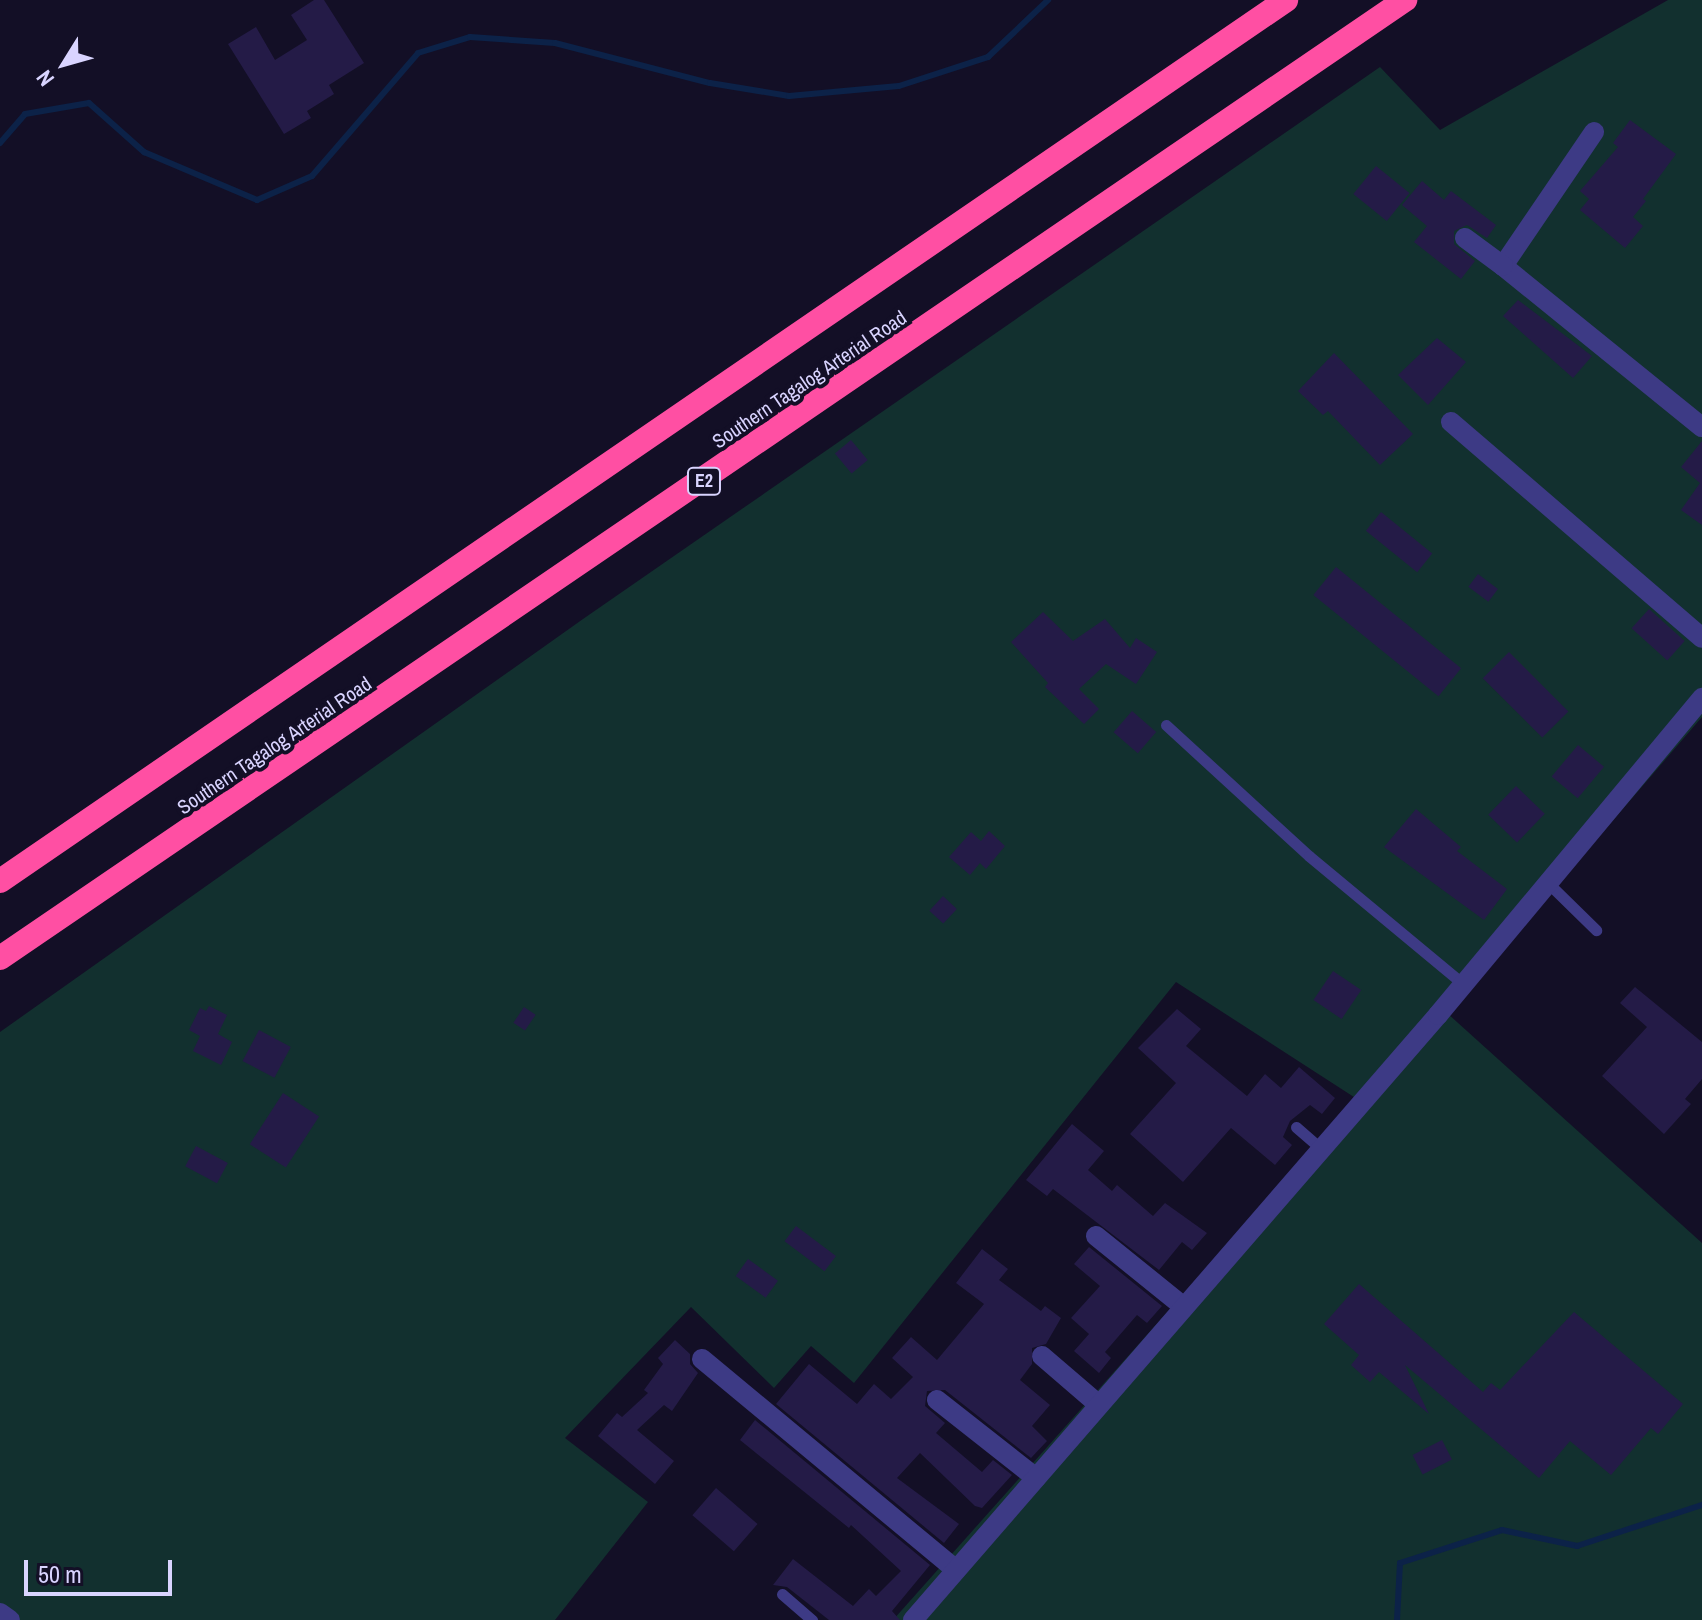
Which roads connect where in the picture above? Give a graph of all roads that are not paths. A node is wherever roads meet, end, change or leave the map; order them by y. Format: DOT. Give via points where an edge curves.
graph roads {
  1 [pos="1286,0"];
  2 [pos="1405,0"];
  3 [pos="1594,132"];
  4 [pos="1465,238"];
  5 [pos="1503,266"];
  6 [pos="1451,422"];
  7 [pos="1702,427"];
  8 [pos="1702,638"];
  9 [pos="1702,698"];
  10 [pos="1166,725"];
  11 [pos="0,881"];
  12 [pos="1547,882"];
  13 [pos="1596,930"];
  14 [pos="0,958"];
  15 [pos="1463,984"];
  16 [pos="1296,1127"];
  17 [pos="1321,1149"];
  18 [pos="1096,1236"];
  19 [pos="1184,1307"];
  20 [pos="1042,1356"];
  21 [pos="702,1359"];
  22 [pos="937,1400"];
  23 [pos="1099,1405"];
  24 [pos="1036,1478"];
  25 [pos="956,1570"];
  26 [pos="782,1594"];
  27 [pos="0,1613"];
  28 [pos="10,1620"];
  29 [pos="812,1620"];
  30 [pos="913,1620"];
  1 -- 11 [label="highway, Southern Tagalog Arterial Road"];
  2 -- 14 [label="highway, Southern Tagalog Arterial Road / E2"];
  3 -- 5 [label="street"];
  4 -- 5 [label="street"];
  5 -- 7 [label="street"];
  6 -- 8 [label="street"];
  9 -- 12 [label="street"];
  10 -- 15 [label="lane" via="1309,856"];
  12 -- 13 [label="lane"];
  12 -- 15 [label="street"];
  15 -- 17 [label="street"];
  16 -- 17 [label="lane"];
  17 -- 19 [label="street"];
  18 -- 19 [label="street"];
  19 -- 23 [label="street"];
  20 -- 23 [label="street"];
  21 -- 25 [label="street"];
  22 -- 24 [label="street"];
  23 -- 24 [label="street"];
  24 -- 25 [label="street"];
  25 -- 30 [label="street"];
  26 -- 29 [label="lane"];
  27 -- 28 [label="street"];
}
